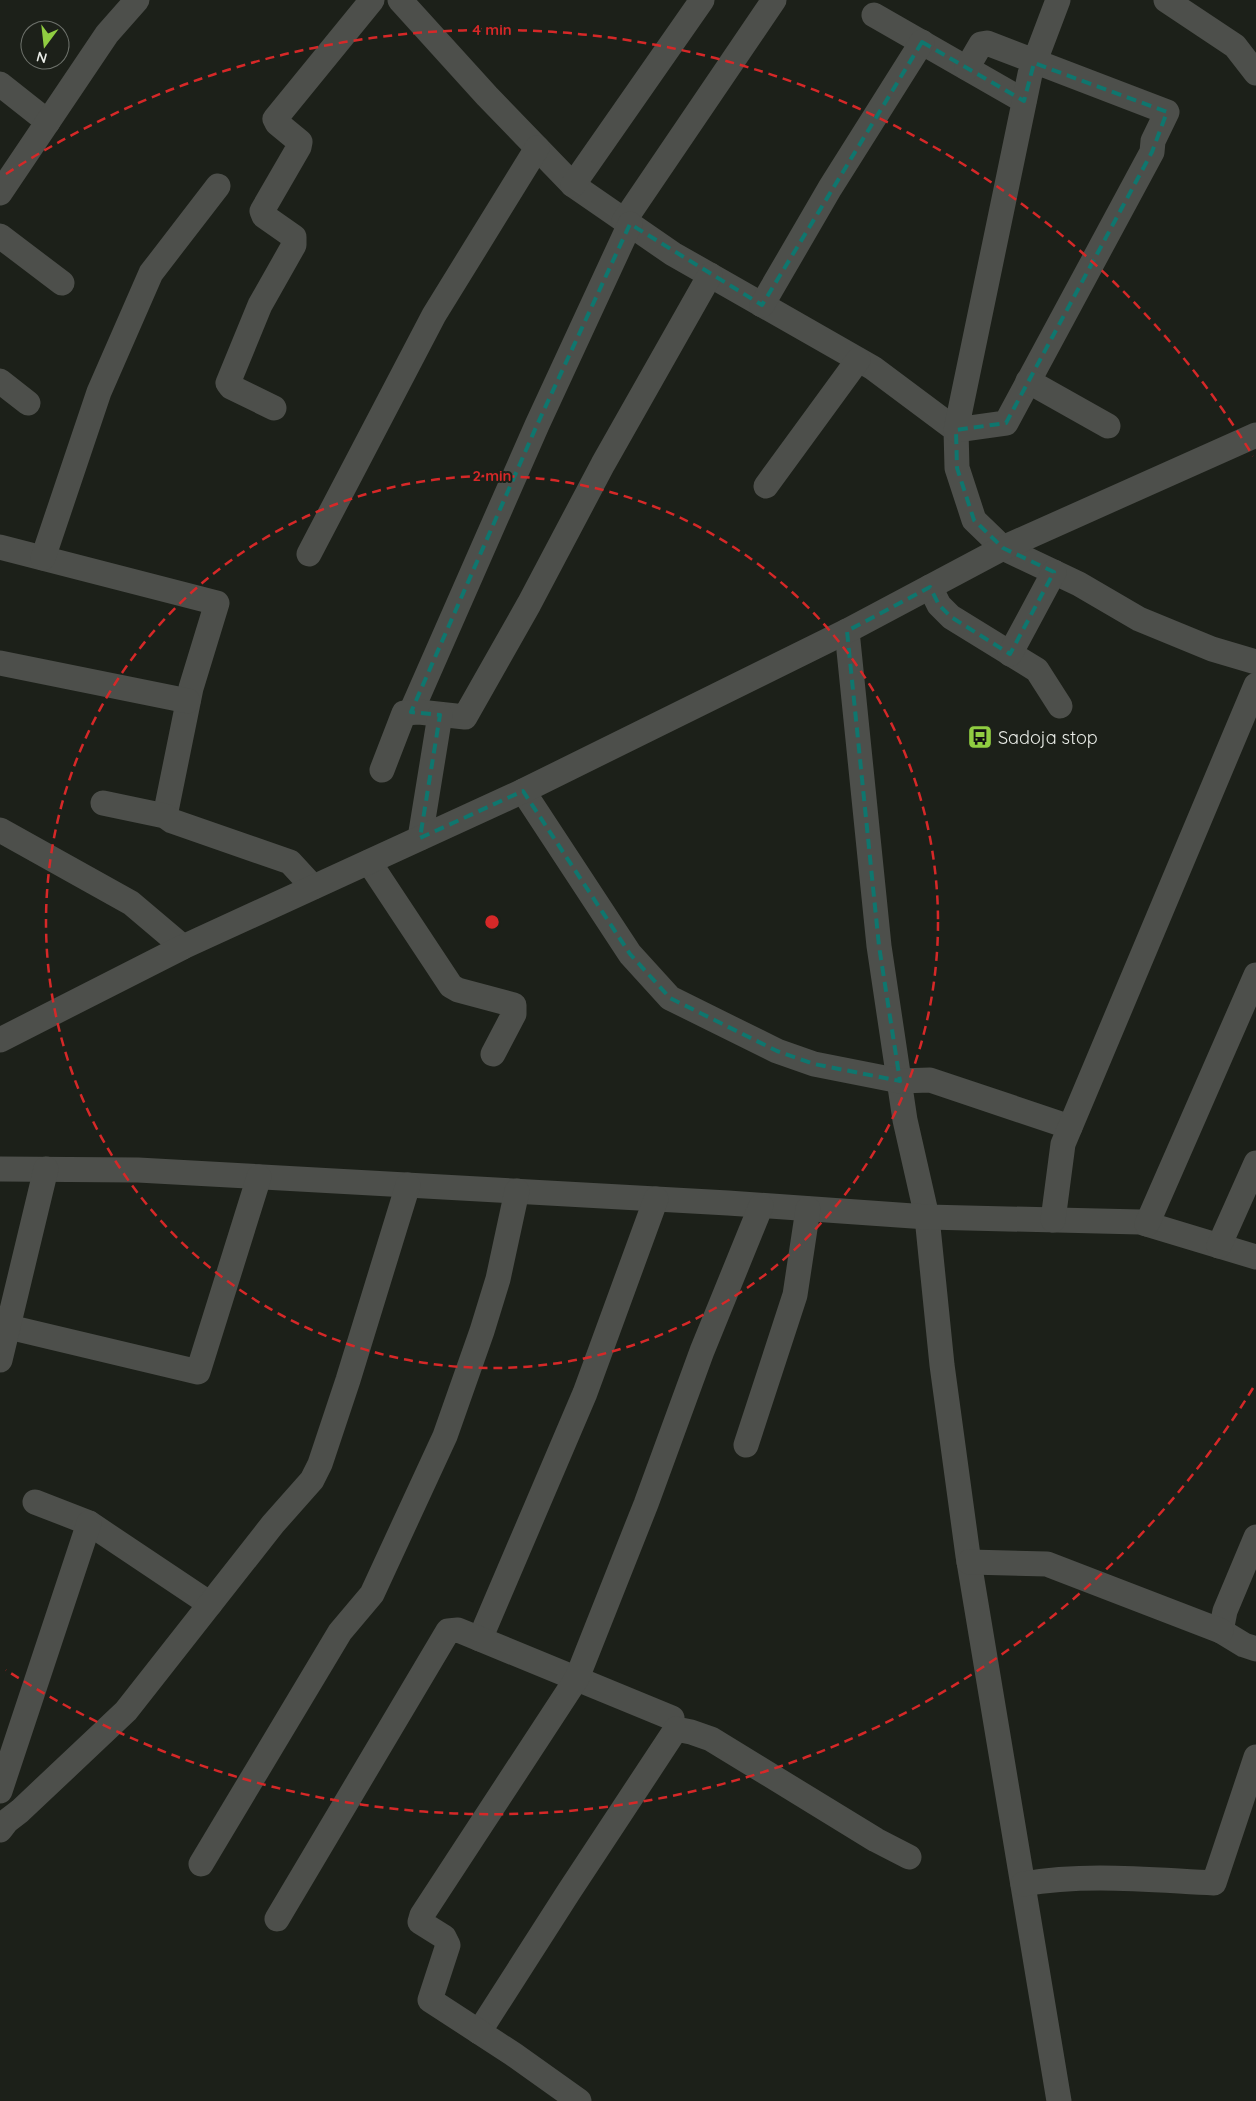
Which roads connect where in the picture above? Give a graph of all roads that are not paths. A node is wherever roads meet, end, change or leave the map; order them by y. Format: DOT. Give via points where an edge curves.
graph roads {
  1 [pos="137,0"];
  2 [pos="372,0"];
  3 [pos="702,0"];
  4 [pos="774,0"];
  5 [pos="1058,0"];
  6 [pos="1166,0"];
  7 [pos="412,5"];
  8 [pos="874,15"];
  9 [pos="922,42"];
  10 [pos="1034,63"];
  11 [pos="967,68"];
  12 [pos="1256,73"];
  13 [pos="0,84"];
  14 [pos="1024,101"];
  15 [pos="48,122"];
  16 [pos="537,148"];
  17 [pos="573,185"];
  18 [pos="218,186"];
  19 [pos="0,193"];
  20 [pos="627,222"];
  21 [pos="0,236"];
  22 [pos="710,275"];
  23 [pos="62,283"];
  24 [pos="762,305"];
  25 [pos="858,360"];
  26 [pos="1028,380"];
  27 [pos="0,381"];
  28 [pos="28,403"];
  29 [pos="274,408"];
  30 [pos="1108,426"];
  31 [pos="956,430"];
  32 [pos="1256,435"];
  33 [pos="766,486"];
  34 [pos="0,546"];
  35 [pos="1003,548"];
  36 [pos="309,554"];
  37 [pos="43,558"];
  38 [pos="1054,572"];
  39 [pos="930,587"];
  40 [pos="847,631"];
  41 [pos="1010,654"];
  42 [pos="1256,662"];
  43 [pos="0,663"];
  44 [pos="1256,685"];
  45 [pos="188,701"];
  46 [pos="1060,706"];
  47 [pos="411,712"];
  48 [pos="440,715"];
  49 [pos="382,770"];
  50 [pos="523,791"];
  51 [pos="103,804"];
  52 [pos="165,816"];
  53 [pos="0,830"];
  54 [pos="420,838"];
  55 [pos="369,862"];
  56 [pos="312,887"];
  57 [pos="183,947"];
  58 [pos="1256,975"];
  59 [pos="0,1040"];
  60 [pos="493,1054"];
  61 [pos="900,1082"];
  62 [pos="1070,1127"];
  63 [pos="1256,1163"];
  64 [pos="0,1169"];
  65 [pos="46,1169"];
  66 [pos="259,1177"];
  67 [pos="408,1185"];
  68 [pos="517,1191"];
  69 [pos="656,1199"];
  70 [pos="761,1206"];
  71 [pos="808,1209"];
  72 [pos="927,1217"];
  73 [pos="1054,1220"];
  74 [pos="1147,1224"];
  75 [pos="1219,1246"];
  76 [pos="1256,1257"];
  77 [pos="4,1326"];
  78 [pos="0,1360"];
  79 [pos="746,1445"];
  80 [pos="35,1502"];
  81 [pos="89,1523"];
  82 [pos="1256,1537"];
  83 [pos="969,1562"];
  84 [pos="210,1604"];
  85 [pos="1221,1631"];
  86 [pos="480,1639"];
  87 [pos="1256,1649"];
  88 [pos="576,1678"];
  89 [pos="672,1718"];
  90 [pos="1256,1758"];
  91 [pos="0,1793"];
  92 [pos="20,1811"];
  93 [pos="0,1830"];
  94 [pos="909,1857"];
  95 [pos="201,1864"];
  96 [pos="1024,1884"];
  97 [pos="277,1919"];
  98 [pos="479,2032"];
  99 [pos="579,2101"];
  100 [pos="1059,2101"];
  1 -- 15 [label="street" via="107,34"];
  2 -- 29 [label="street" via="275,119 300,142 262,211 264,216 294,237 294,245 260,305 228,383"];
  3 -- 17 [label="street"];
  4 -- 20 [label="street"];
  5 -- 10 [label="street"];
  6 -- 12 [label="street" via="1235,46"];
  7 -- 16 [label="street" via="487,96"];
  8 -- 9 [label="street"];
  9 -- 11 [label="street"];
  9 -- 24 [label="street" via="830,188"];
  10 -- 11 [label="street" via="987,43 981,44"];
  10 -- 14 [label="street"];
  10 -- 26 [label="street" via="1167,112 1152,152"];
  11 -- 14 [label="street"];
  13 -- 15 [label="street"];
  14 -- 31 [label="street"];
  15 -- 19 [label="street"];
  16 -- 17 [label="street"];
  16 -- 36 [label="street" via="434,315"];
  17 -- 20 [label="street"];
  18 -- 37 [label="street" via="152,273 99,392"];
  20 -- 22 [label="street"];
  20 -- 47 [label="street"];
  21 -- 23 [label="street"];
  22 -- 24 [label="street"];
  22 -- 48 [label="street" via="465,717"];
  24 -- 25 [label="street"];
  25 -- 31 [label="street"];
  25 -- 33 [label="street"];
  26 -- 30 [label="street"];
  26 -- 31 [label="street" via="1006,422"];
  27 -- 28 [label="street"];
  31 -- 35 [label="street" via="957,468 974,520"];
  32 -- 35 [label="street"];
  34 -- 37 [label="street"];
  35 -- 38 [label="street"];
  35 -- 39 [label="street"];
  37 -- 45 [label="street" via="216,603"];
  38 -- 41 [label="street"];
  38 -- 42 [label="street" via="1139,619 1212,649"];
  39 -- 40 [label="street"];
  39 -- 41 [label="street" via="939,606 951,617"];
  40 -- 50 [label="street"];
  40 -- 61 [label="street" via="879,946"];
  41 -- 46 [label="street" via="1037,670"];
  43 -- 45 [label="street"];
  44 -- 62 [label="street"];
  45 -- 52 [label="street"];
  47 -- 48 [label="street"];
  47 -- 49 [label="street" via="404,713"];
  48 -- 54 [label="street"];
  50 -- 54 [label="street"];
  50 -- 61 [label="street" via="630,954 670,998 777,1051 814,1064"];
  51 -- 52 [label="street"];
  52 -- 56 [label="street" via="290,862"];
  53 -- 57 [label="street" via="131,902"];
  54 -- 55 [label="street"];
  55 -- 56 [label="street"];
  55 -- 60 [label="street" via="451,986 514,1005 514,1014"];
  56 -- 57 [label="street"];
  57 -- 59 [label="street"];
  58 -- 74 [label="street"];
  61 -- 62 [label="street" via="930,1080"];
  61 -- 72 [label="street" via="905,1120"];
  62 -- 73 [label="street" via="1063,1144"];
  63 -- 75 [label="street"];
  64 -- 65 [label="street"];
  65 -- 66 [label="street"];
  65 -- 77 [label="street"];
  66 -- 67 [label="street"];
  66 -- 77 [label="street" via="198,1372"];
  67 -- 68 [label="street"];
  67 -- 84 [label="street" via="316,1472"];
  68 -- 69 [label="street"];
  68 -- 95 [label="street" via="498,1279 445,1436 372,1594 340,1632"];
  69 -- 70 [label="street"];
  69 -- 86 [label="street" via="585,1393"];
  70 -- 71 [label="street"];
  70 -- 88 [label="street"];
  71 -- 72 [label="street"];
  71 -- 79 [label="street" via="795,1295"];
  72 -- 73 [label="street"];
  72 -- 83 [label="street" via="942,1365"];
  73 -- 74 [label="street"];
  74 -- 75 [label="street"];
  75 -- 76 [label="street"];
  77 -- 78 [label="street"];
  80 -- 81 [label="street"];
  81 -- 84 [label="street"];
  81 -- 91 [label="street"];
  82 -- 85 [label="street" via="1225,1610"];
  83 -- 85 [label="street" via="1047,1564"];
  83 -- 96 [label="street"];
  84 -- 92 [label="street" via="126,1711"];
  85 -- 87 [label="street"];
  86 -- 88 [label="street"];
  86 -- 97 [label="street" via="453,1630 444,1636"];
  88 -- 89 [label="street"];
  88 -- 98 [label="street" via="420,1922 444,1937 448,1945 430,2000"];
  90 -- 96 [label="street" via="1214,1883 1088,1877"];
  91 -- 92 [label="street"];
  92 -- 93 [label="street"];
  94 -- 98 [label="street" via="711,1739 676,1729"];
  96 -- 100 [label="street"];
  98 -- 99 [label="street"];
}
